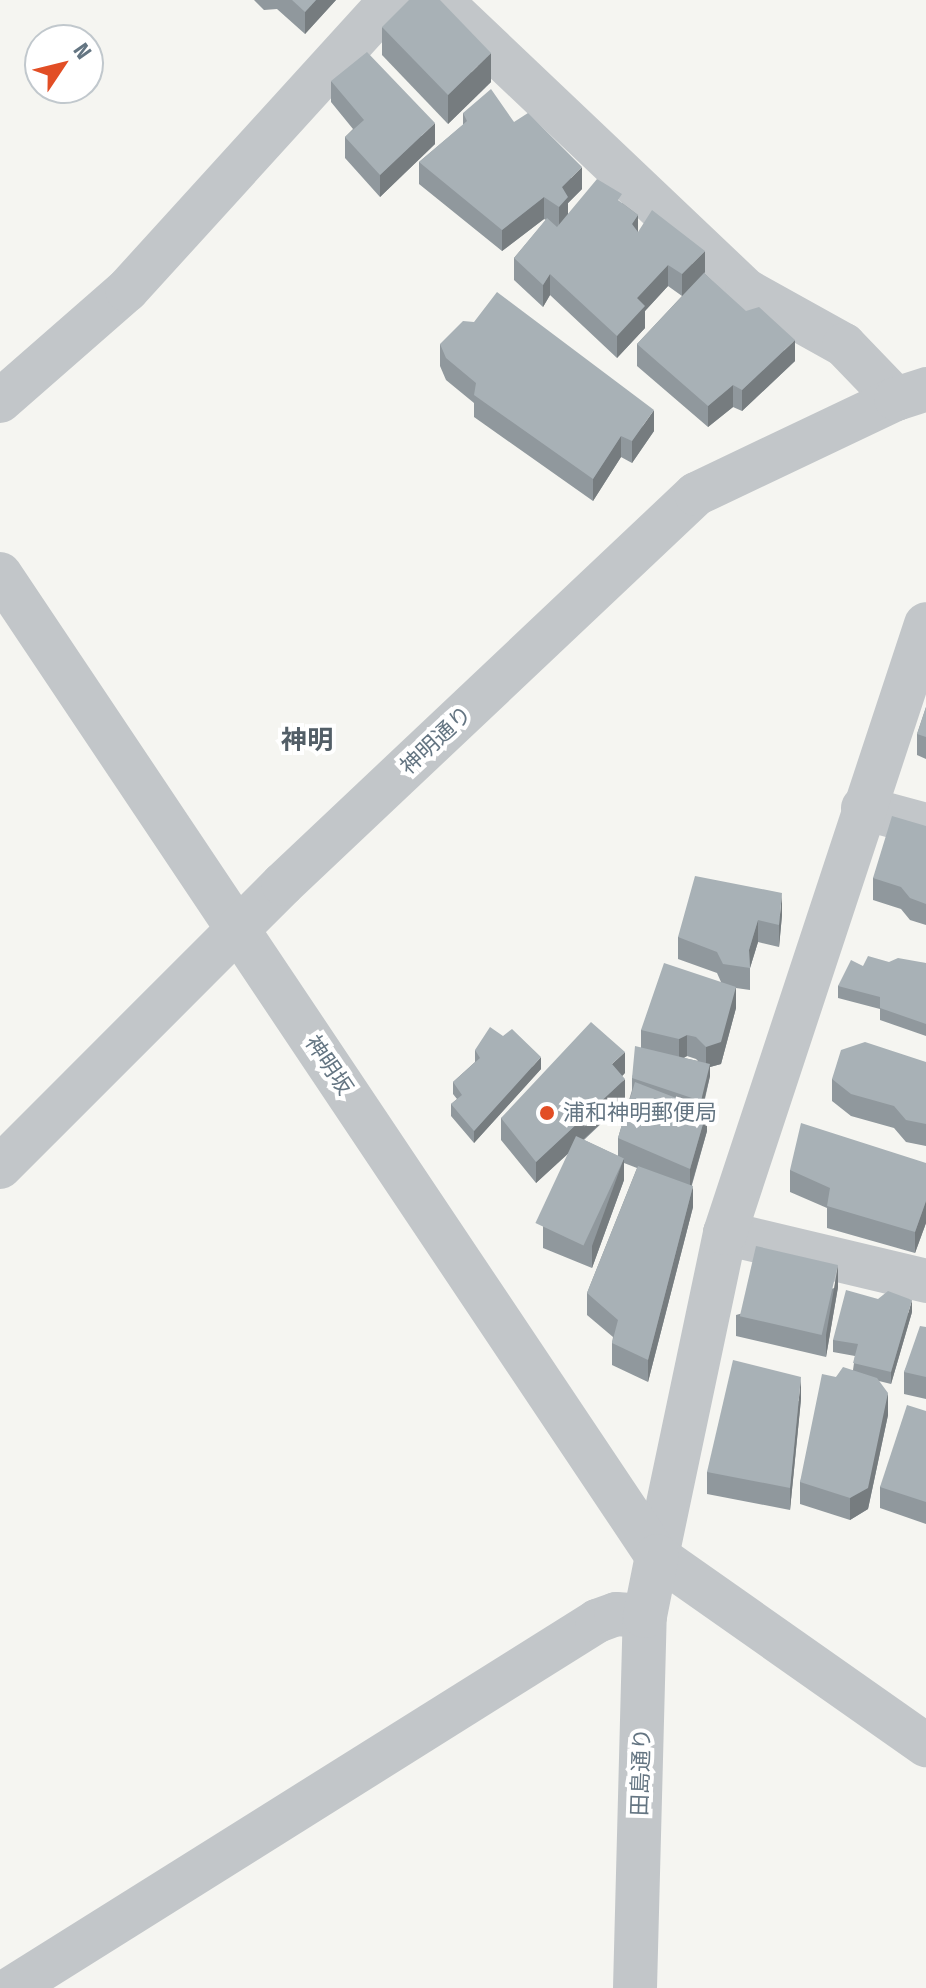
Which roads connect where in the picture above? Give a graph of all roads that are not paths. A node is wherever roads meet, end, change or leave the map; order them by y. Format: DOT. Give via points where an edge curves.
graph roads {
  1 [pos="391,0"];
  2 [pos="440,0"];
  3 [pos="911,394"];
  4 [pos="0,401"];
  5 [pos="0,574"];
  6 [pos="926,624"];
  7 [pos="863,808"];
  8 [pos="926,825"];
  9 [pos="239,929"];
  10 [pos="0,1167"];
  11 [pos="725,1233"];
  12 [pos="926,1281"];
  13 [pos="657,1556"];
  14 [pos="645,1616"];
  15 [pos="926,1745"];
  16 [pos="12,1988"];
  17 [pos="635,1988"];
  1 -- 4 [label="street" via="127,290"];
  2 -- 3 [label="street" via="747,291 844,345"];
  3 -- 9 [label="street, 神明通り" via="696,494"];
  5 -- 9 [label="street, 神明坂"];
  6 -- 7 [label="street, 田島通り"];
  7 -- 8 [label="street"];
  7 -- 11 [label="street, 田島通り"];
  9 -- 10 [label="street, 神明通り"];
  9 -- 13 [label="street, 神明坂"];
  11 -- 12 [label="street"];
  11 -- 13 [label="street, 田島通り"];
  13 -- 14 [label="street, 田島通り"];
  13 -- 15 [label="street"];
  14 -- 16 [label="street" via="616,1614 597,1621"];
  14 -- 17 [label="street, 田島通り"];
}
